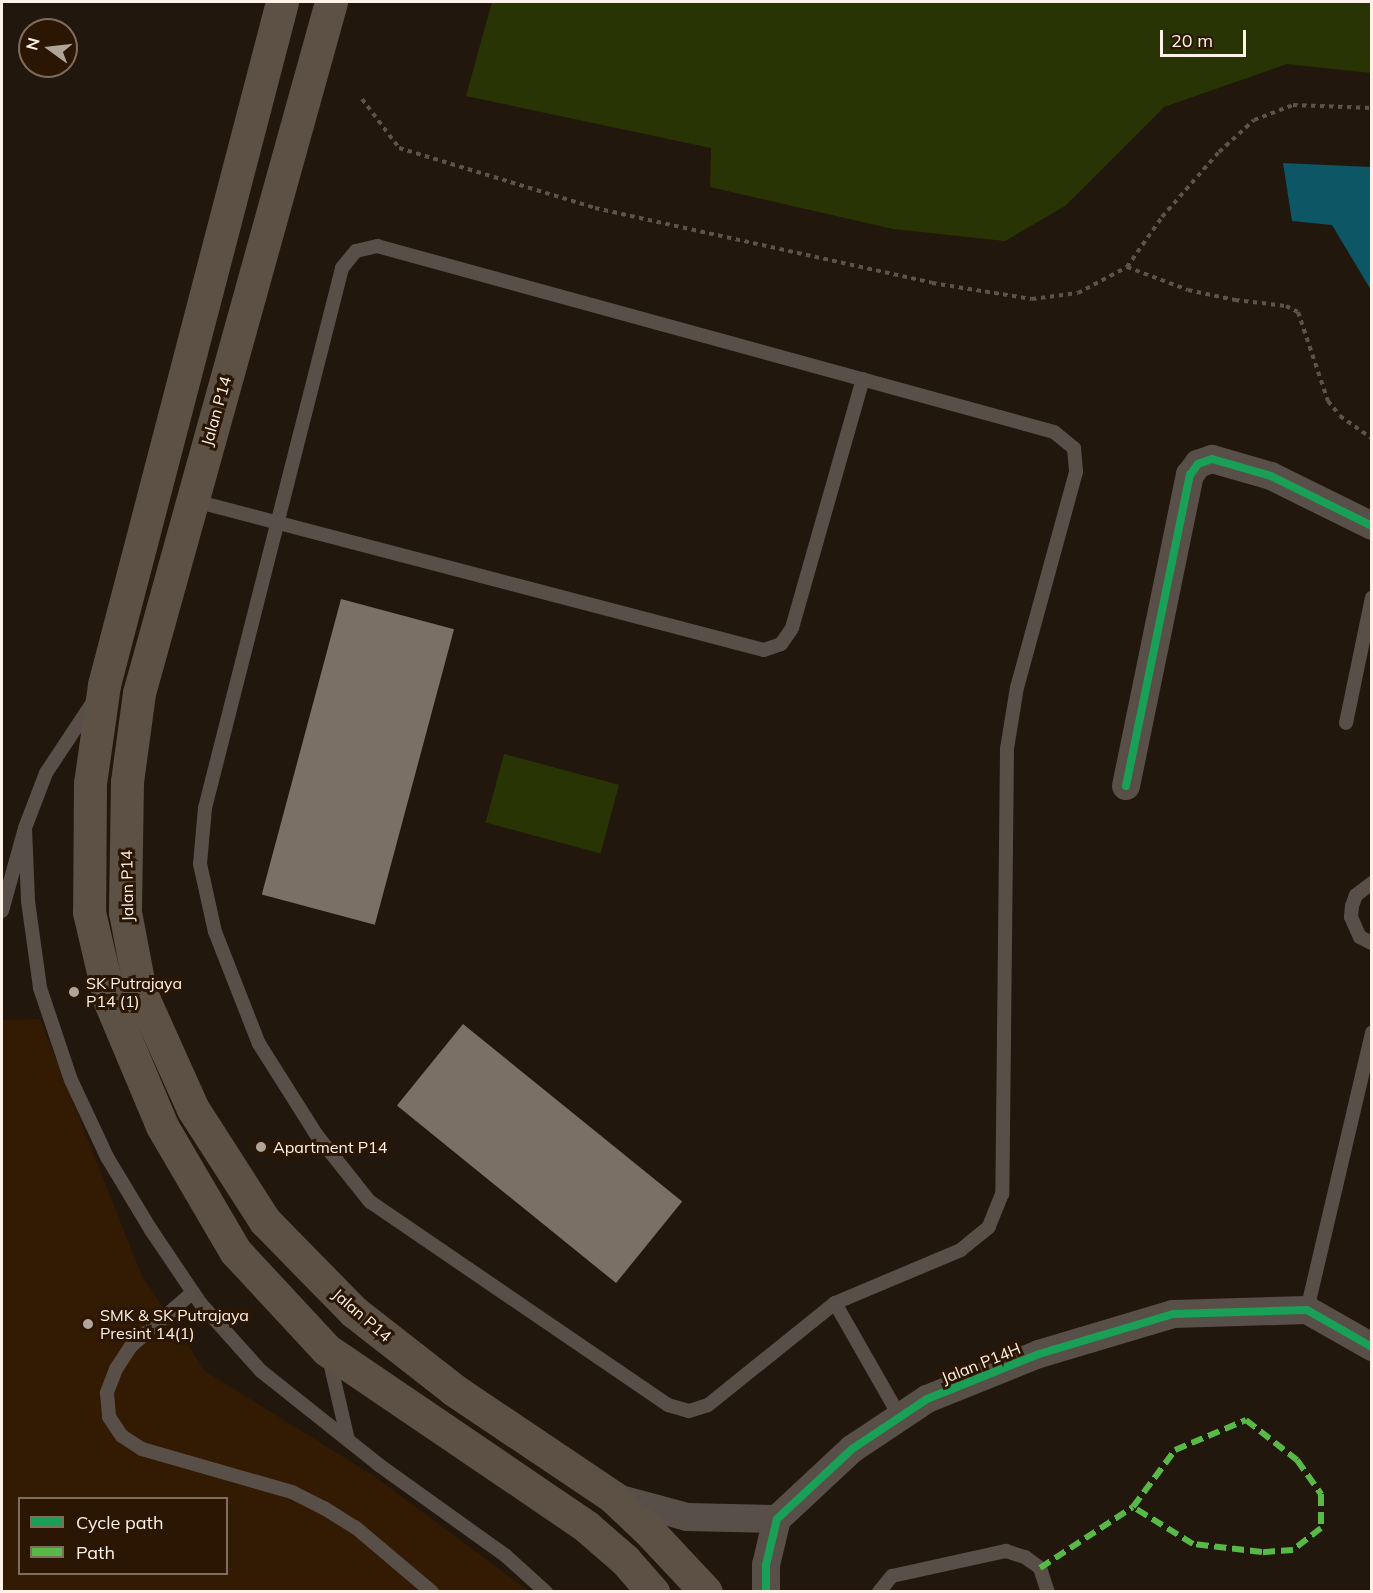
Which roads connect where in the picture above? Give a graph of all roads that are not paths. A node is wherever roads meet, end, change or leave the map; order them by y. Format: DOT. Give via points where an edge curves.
graph roads {
  1 [pos="282,2"];
  2 [pos="331,2"];
  3 [pos="863,379"];
  4 [pos="191,500"];
  5 [pos="277,523"];
  6 [pos="1371,526"];
  7 [pos="1371,598"];
  8 [pos="104,685"];
  9 [pos="1346,723"];
  10 [pos="1126,786"];
  11 [pos="25,828"];
  12 [pos="1371,883"];
  13 [pos="2,911"];
  14 [pos="1371,944"];
  15 [pos="1371,1032"];
  16 [pos="193,1292"];
  17 [pos="835,1303"];
  18 [pos="1307,1310"];
  19 [pos="1371,1347"];
  20 [pos="327,1350"];
  21 [pos="900,1417"];
  22 [pos="348,1440"];
  23 [pos="613,1497"];
  24 [pos="777,1519"];
  25 [pos="432,1592"];
  26 [pos="546,1592"];
  27 [pos="653,1592"];
  28 [pos="706,1592"];
  29 [pos="766,1592"];
  30 [pos="879,1592"];
  31 [pos="1048,1592"];
  1 -- 8 [label="main road"];
  2 -- 4 [label="main road, Jalan P14"];
  3 -- 5 [label="lane" via="792,628 781,644 764,650"];
  3 -- 5 [label="lane" via="377,246 356,251 342,268"];
  3 -- 17 [label="lane" via="1054,432 1074,448 1076,472 1017,687 1007,749 1002,1194 989,1227 962,1250"];
  4 -- 5 [label="lane"];
  4 -- 23 [label="main road, Jalan P14" via="139,693 127,782 125,912 140,991 194,1109 265,1221 353,1311 454,1390"];
  5 -- 17 [label="lane" via="205,808 200,864 215,932 259,1044 316,1134 370,1202 668,1405 689,1411 708,1405"];
  6 -- 10 [label="street" via="1271,476 1212,459 1198,464 1190,476"];
  7 -- 9 [label="lane"];
  8 -- 11 [label="lane" via="46,773"];
  8 -- 20 [label="main road" via="90,783 89,912 110,1002 162,1126 236,1251"];
  11 -- 13 [label="lane"];
  11 -- 16 [label="lane" via="28,901 40,988 70,1080 107,1157"];
  12 -- 14 [label="lane" via="1356,895 1351,917 1360,937"];
  15 -- 18 [label="lane"];
  16 -- 22 [label="lane" via="261,1371"];
  16 -- 25 [label="lane" via="131,1346 116,1369 107,1393 109,1418 122,1436 142,1449 292,1492 324,1508 355,1527"];
  17 -- 21 [label="lane"];
  18 -- 19 [label="street"];
  18 -- 21 [label="street, Jalan P14H" via="1173,1314 1039,1354 927,1399"];
  20 -- 22 [label="lane"];
  20 -- 27 [label="main road" via="586,1527 625,1560"];
  21 -- 24 [label="street, Jalan P14H" via="852,1449"];
  22 -- 26 [label="lane" via="506,1556"];
  23 -- 24 [label="street" via="687,1517"];
  23 -- 28 [label="main road, Jalan P14"];
  24 -- 29 [label="street" via="766,1565"];
  30 -- 31 [label="lane" via="892,1576 1006,1551 1025,1557 1040,1568"];
}
